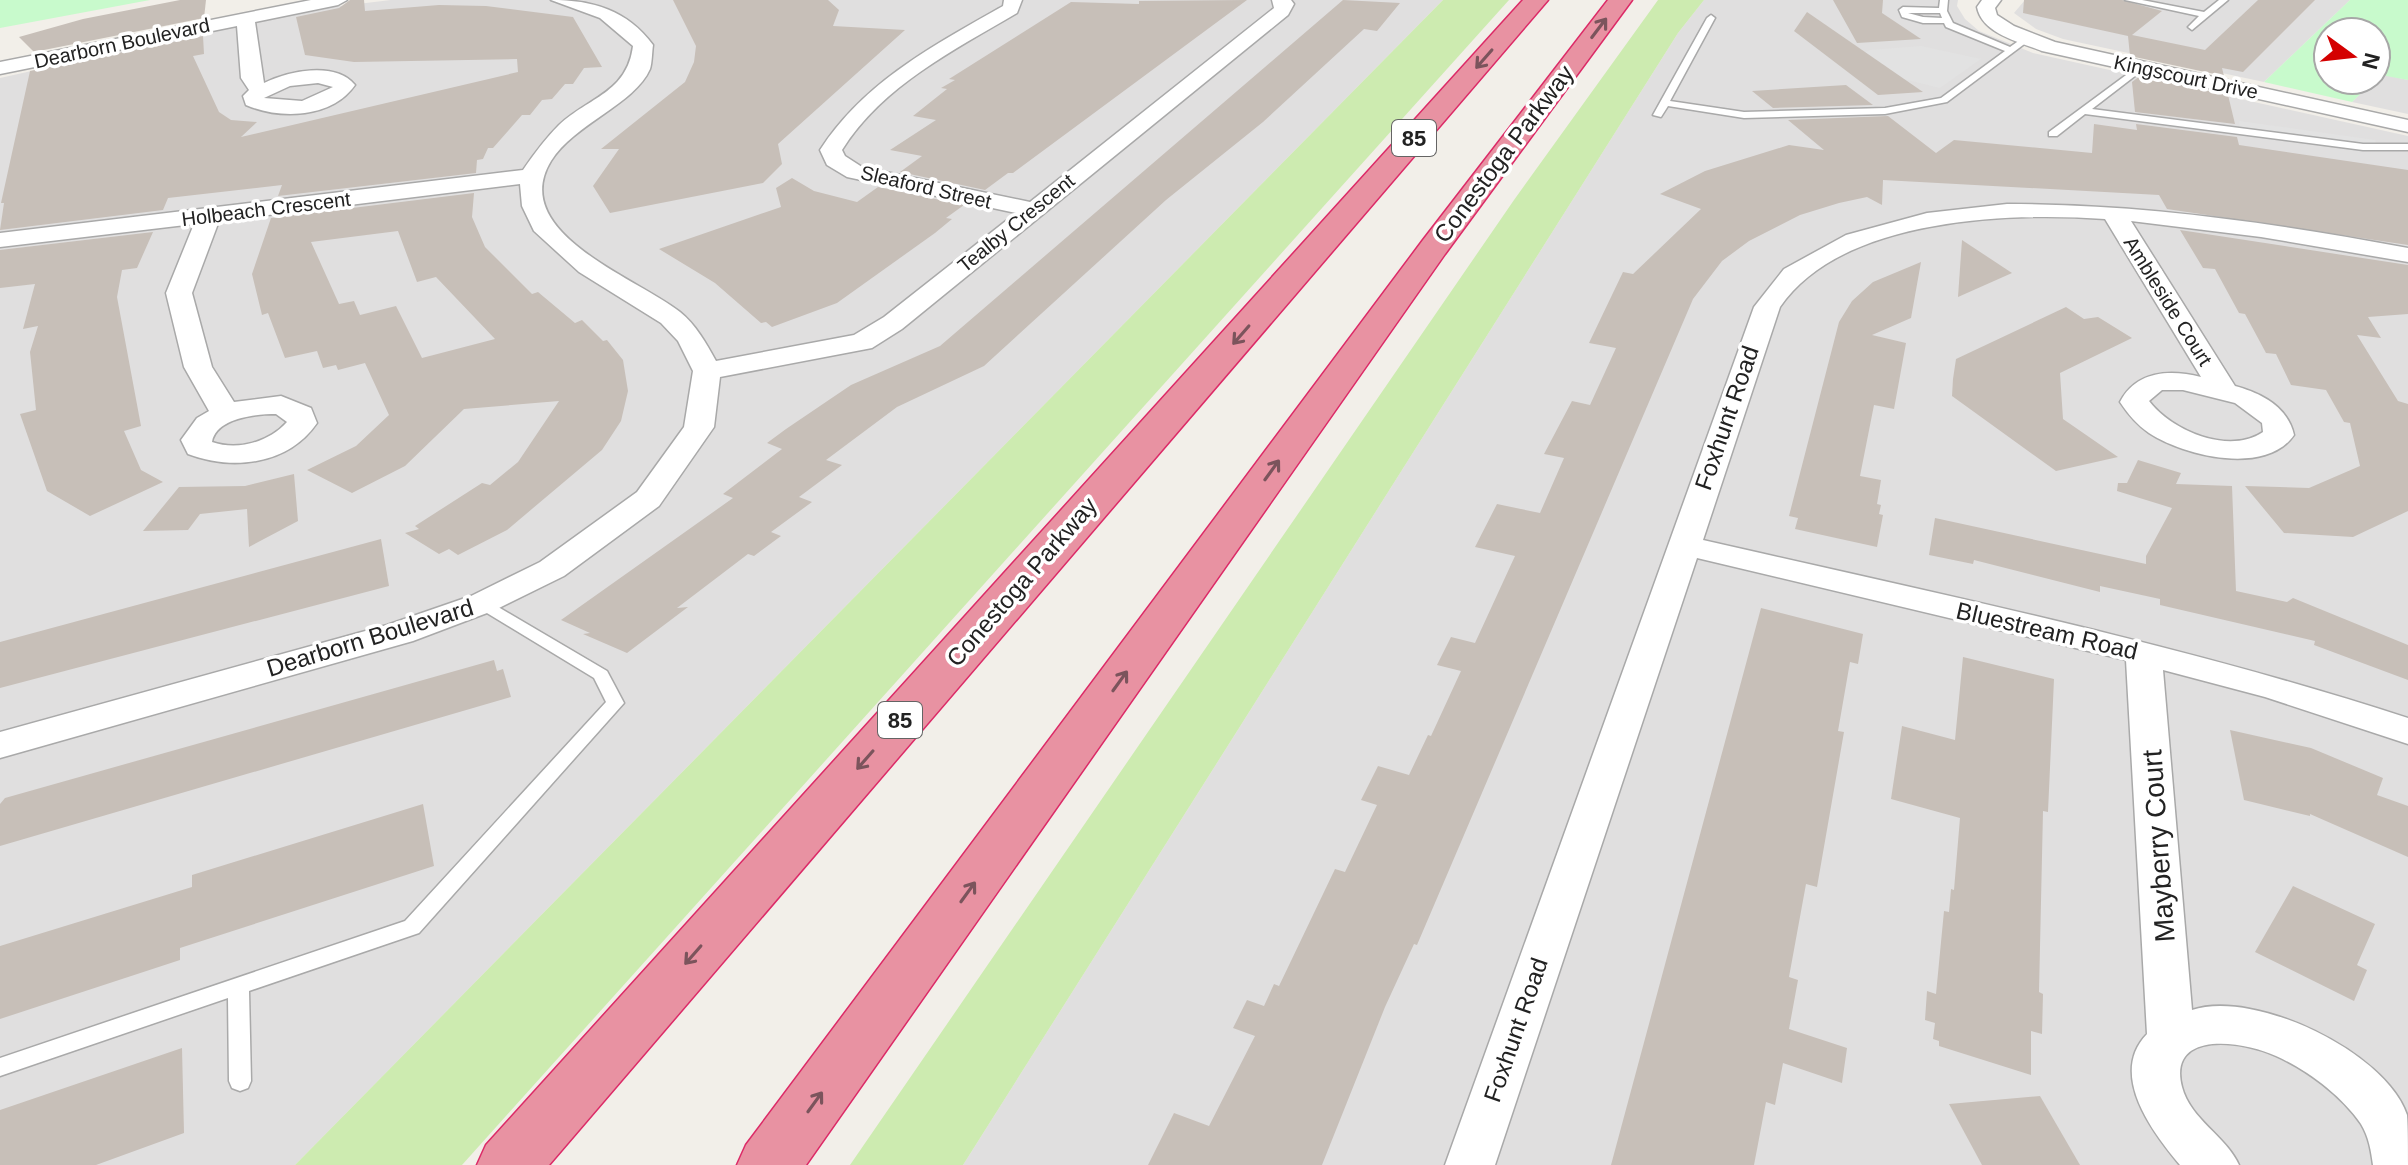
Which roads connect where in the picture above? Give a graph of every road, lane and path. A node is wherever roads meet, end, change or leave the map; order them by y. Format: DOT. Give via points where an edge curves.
graph roads {
  1 [pos="338,0"];
  2 [pos="560,0"];
  3 [pos="569,0"];
  4 [pos="1013,0"];
  5 [pos="1281,0"];
  6 [pos="1536,0"];
  7 [pos="1620,0"];
  8 [pos="1944,0"];
  9 [pos="1992,0"];
  10 [pos="2129,0"];
  11 [pos="2224,0"];
  12 [pos="1943,11"];
  13 [pos="2205,15"];
  14 [pos="245,17"];
  15 [pos="1711,18"];
  16 [pos="1948,21"];
  17 [pos="2192,27"];
  18 [pos="2019,45"];
  19 [pos="2141,67"];
  20 [pos="0,68"];
  21 [pos="259,90"];
  22 [pos="1664,103"];
  23 [pos="2085,111"];
  24 [pos="1658,115"];
  25 [pos="2408,126"];
  26 [pos="2053,134"];
  27 [pos="2408,147"];
  28 [pos="531,176"];
  29 [pos="1031,209"];
  30 [pos="2114,214"];
  31 [pos="209,216"];
  32 [pos="0,240"];
  33 [pos="2408,255"];
  34 [pos="707,371"];
  35 [pos="2222,388"];
  36 [pos="226,414"];
  37 [pos="1682,545"];
  38 [pos="483,603"];
  39 [pos="2144,653"];
  40 [pos="2408,731"];
  41 [pos="0,745"];
  42 [pos="238,986"];
  43 [pos="2171,1038"];
  44 [pos="0,1067"];
  45 [pos="240,1081"];
  46 [pos="509,1165"];
  47 [pos="769,1165"];
  48 [pos="1470,1165"];
  49 [pos="2214,1165"];
  50 [pos="2398,1165"];
  1 -- 14 [label="street, Dearborn Boulevard"];
  2 -- 3 [label="street"];
  3 -- 28 [label="street" via="631,29 643,45 640,69 617,94 568,128"];
  4 -- 29 [label="street, Sleaford Street" via="1011,9 906,70 839,134 831,150 835,160 855,172"];
  5 -- 29 [label="street, Tealby Crescent" via="1282,11"];
  6 -- 46 [label="highway, Conestoga Parkway / 85, one-way"];
  47 -- 7 [label="highway, Conestoga Parkway, one-way" via="1424,260"];
  8 -- 12 [label="lane"];
  9 -- 18 [label="street, Kingscourt Drive" via="1986,7 1988,17"];
  10 -- 13 [label="lane"];
  11 -- 13 [label="lane"];
  12 -- 16 [label="lane"];
  12 -- 16 [label="lane" via="1903,10 1923,20"];
  13 -- 17 [label="lane"];
  14 -- 20 [label="street, Dearborn Boulevard"];
  14 -- 21 [label="street" via="251,78"];
  15 -- 22 [label="lane"];
  16 -- 18 [label="lane" via="1978,40"];
  18 -- 19 [label="street, Kingscourt Drive"];
  18 -- 22 [label="lane" via="1944,100 1885,111 1744,115"];
  19 -- 23 [label="lane"];
  19 -- 25 [label="street, Kingscourt Drive"];
  22 -- 24 [label="lane"];
  23 -- 26 [label="lane"];
  23 -- 27 [label="lane" via="2363,147"];
  28 -- 31 [label="street, Holbeach Crescent"];
  28 -- 34 [label="street" via="534,206 543,226 588,267 670,317 690,338"];
  29 -- 34 [label="street, Tealby Crescent" via="893,323 862,342"];
  30 -- 33 [label="street, Foxhunt Road"];
  30 -- 35 [label="street, Ambleside Court"];
  30 -- 37 [label="street, Foxhunt Road" via="2004,212 1919,221 1832,249 1790,275 1767,307"];
  31 -- 32 [label="street, Holbeach Crescent"];
  31 -- 36 [label="street" via="179,293 198,367"];
  34 -- 38 [label="street, Dearborn Boulevard" via="699,427 648,499 552,569"];
  37 -- 39 [label="street, Bluestream Road"];
  37 -- 48 [label="street, Foxhunt Road"];
  38 -- 41 [label="street, Dearborn Boulevard" via="400,633"];
  38 -- 42 [label="lane" via="601,675 615,703 412,927"];
  39 -- 40 [label="street, Bluestream Road" via="2277,688"];
  39 -- 43 [label="street, Mayberry Court"];
  42 -- 44 [label="lane"];
  42 -- 45 [label="lane"];
  43 -- 49 [label="street, Mayberry Court" via="2156,1059 2155,1086 2185,1140"];
  43 -- 50 [label="street" via="2202,1026 2238,1026 2277,1035 2333,1065 2366,1094 2387,1122"];
}
